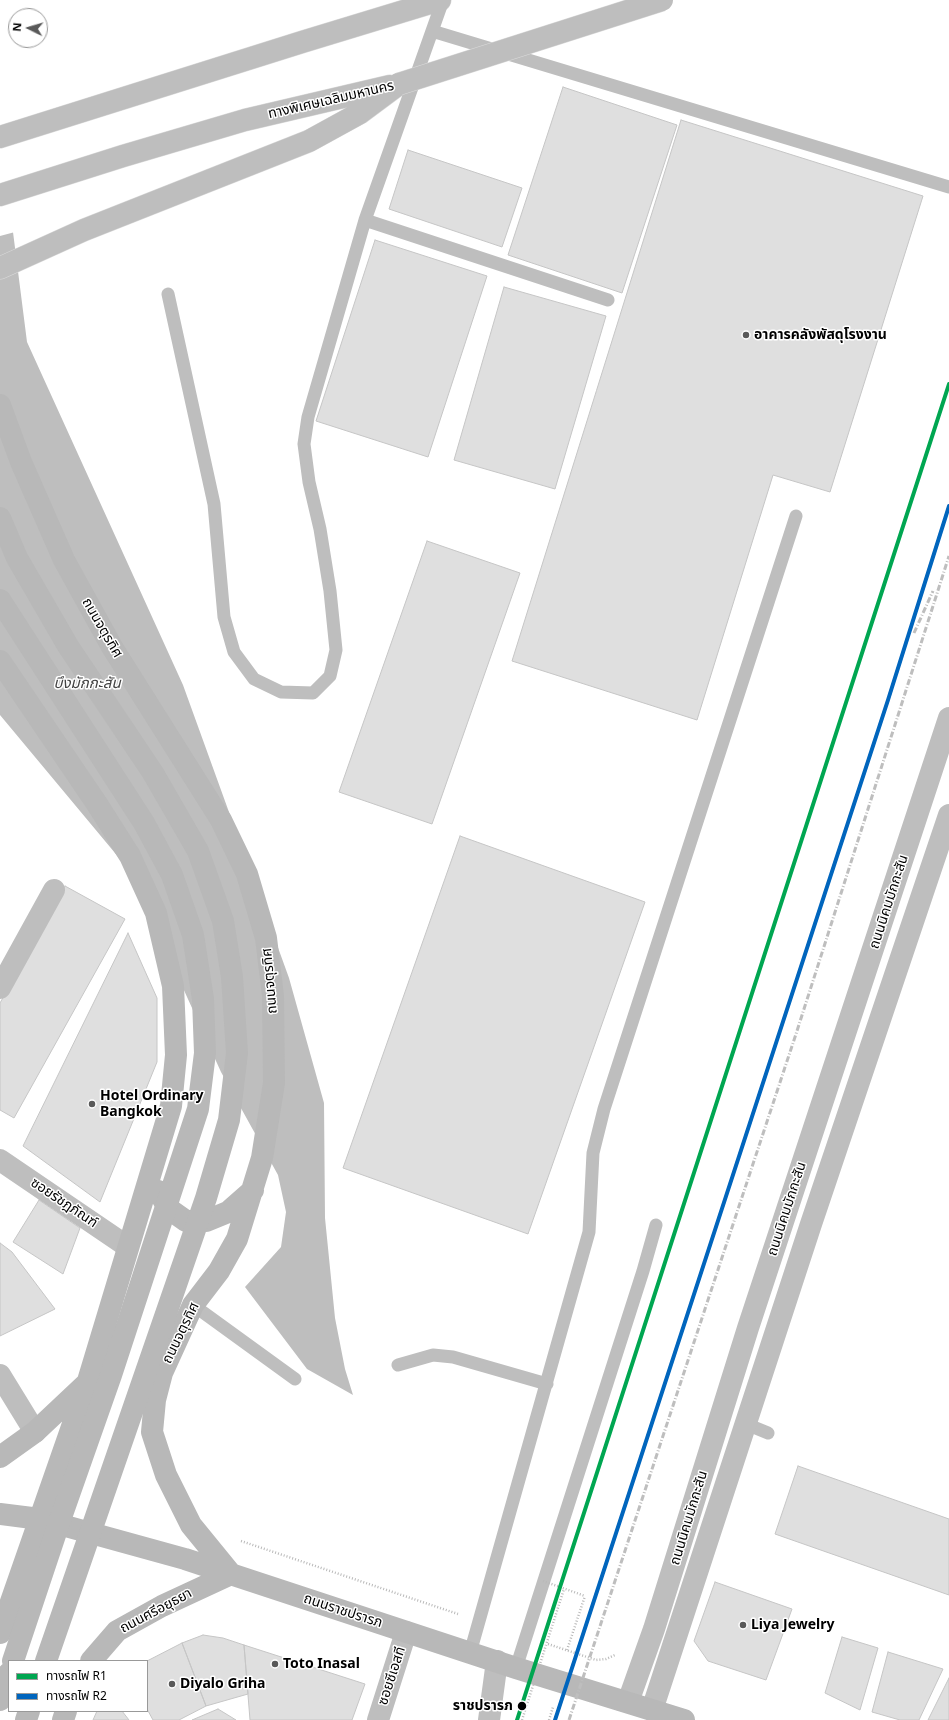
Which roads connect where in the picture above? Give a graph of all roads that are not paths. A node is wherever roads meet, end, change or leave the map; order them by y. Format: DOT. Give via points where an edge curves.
graph roads {
  1 [pos="442,0"];
  2 [pos="662,0"];
  3 [pos="432,32"];
  4 [pos="399,84"];
  5 [pos="0,137"];
  6 [pos="949,187"];
  7 [pos="0,195"];
  8 [pos="365,220"];
  9 [pos="0,268"];
  10 [pos="168,294"];
  11 [pos="608,300"];
  12 [pos="0,405"];
  13 [pos="796,516"];
  14 [pos="0,518"];
  15 [pos="0,600"];
  16 [pos="0,661"];
  17 [pos="949,718"];
  18 [pos="949,815"];
  19 [pos="54,890"];
  20 [pos="0,988"];
  21 [pos="0,1160"];
  22 [pos="150,1176"];
  23 [pos="253,1190"];
  24 [pos="656,1225"];
  25 [pos="128,1247"];
  26 [pos="193,1305"];
  27 [pos="398,1365"];
  28 [pos="0,1375"];
  29 [pos="295,1379"];
  30 [pos="88,1381"];
  31 [pos="546,1384"];
  32 [pos="746,1424"];
  33 [pos="35,1432"];
  34 [pos="768,1433"];
  35 [pos="0,1457"];
  36 [pos="0,1514"];
  37 [pos="40,1519"];
  38 [pos="231,1574"];
  39 [pos="406,1632"];
  40 [pos="0,1633"];
  41 [pos="470,1653"];
  42 [pos="13,1660"];
  43 [pos="46,1660"];
  44 [pos="92,1660"];
  45 [pos="506,1664"];
  46 [pos="8,1676"];
  47 [pos="0,1700"];
  48 [pos="628,1702"];
  49 [pos="650,1715"];
  50 [pos="378,1720"];
  51 [pos="489,1720"];
  52 [pos="684,1720"];
  1 -- 3 [label="lane"];
  1 -- 5 [label="main road"];
  2 -- 4 [label="main road, ทางพิเศษเฉลิมมหานคร, bridge"];
  3 -- 6 [label="lane"];
  3 -- 8 [label="lane"];
  4 -- 7 [label="main road, ทางพิเศษเฉลิมมหานคร" via="245,120"];
  4 -- 9 [label="main road" via="360,113 309,141 92,227"];
  8 -- 10 [label="lane" via="315,391 304,444 330,591 336,650 330,676 313,693 280,692 254,679 234,652 224,617 214,504"];
  8 -- 11 [label="lane"];
  12 -- 23 [label="main road, ถนนจตุรทิศ" via="21,462 64,560 112,647 221,820 247,874 266,938 273,996 274,1083 262,1158"];
  13 -- 31 [label="lane" via="604,1109 593,1153 590,1232"];
  14 -- 43 [label="main road, ถนนจตุรทิศ, bridge" via="17,558 68,646 153,773 198,852 223,921 232,976 237,1053 229,1120 208,1191"];
  15 -- 42 [label="main road, bridge" via="144,823 172,875 193,935 204,999 205,1053 198,1109 111,1375"];
  16 -- 22 [label="main road" via="130,856 156,913 173,986 176,1055 171,1106"];
  17 -- 48 [label="main road, ถนนนิคมมักกะสัน" via="748,1328 654,1629"];
  18 -- 32 [label="main road, ถนนนิคมมักกะสัน"];
  19 -- 20 [label="main road"];
  21 -- 25 [label="main road, ซอยรัชฎภัณฑ์"];
  22 -- 23 [label="main road" via="169,1209 186,1221 206,1221 228,1212"];
  22 -- 25 [label="main road"];
  23 -- 26 [label="main road, ถนนจตุรทิศ" via="237,1239 219,1271"];
  24 -- 45 [label="lane" via="526,1637"];
  25 -- 30 [label="main road"];
  26 -- 29 [label="lane"];
  26 -- 38 [label="main road, ถนนจตุรทิศ" via="162,1373 155,1400 152,1432 166,1475 191,1525"];
  27 -- 31 [label="lane" via="433,1355 453,1356"];
  28 -- 33 [label="main road"];
  30 -- 33 [label="main road"];
  30 -- 37 [label="main road"];
  31 -- 41 [label="lane"];
  32 -- 34 [label="lane"];
  32 -- 49 [label="main road, ถนนนิคมมักกะสัน"];
  33 -- 35 [label="main road"];
  36 -- 37 [label="main road, ถนนราชปรารภ"];
  37 -- 38 [label="main road, ถนนราชปรารภ" via="129,1542"];
  37 -- 40 [label="main road"];
  38 -- 39 [label="main road, ถนนราชปรารภ"];
  38 -- 44 [label="main road, ถนนศรีอยุธยา" via="162,1606 117,1631"];
  39 -- 41 [label="main road, ถนนราชปรารภ"];
  39 -- 50 [label="main road, ซอยซีเอสที"];
  41 -- 45 [label="main road, ถนนราชปรารภ"];
  45 -- 48 [label="main road, ถนนราชปรารภ"];
  45 -- 51 [label="main road"];
  46 -- 47 [label="main road"];
  48 -- 49 [label="main road, ถนนราชปรารภ"];
  49 -- 52 [label="main road, ถนนราชปรารภ"];
}
